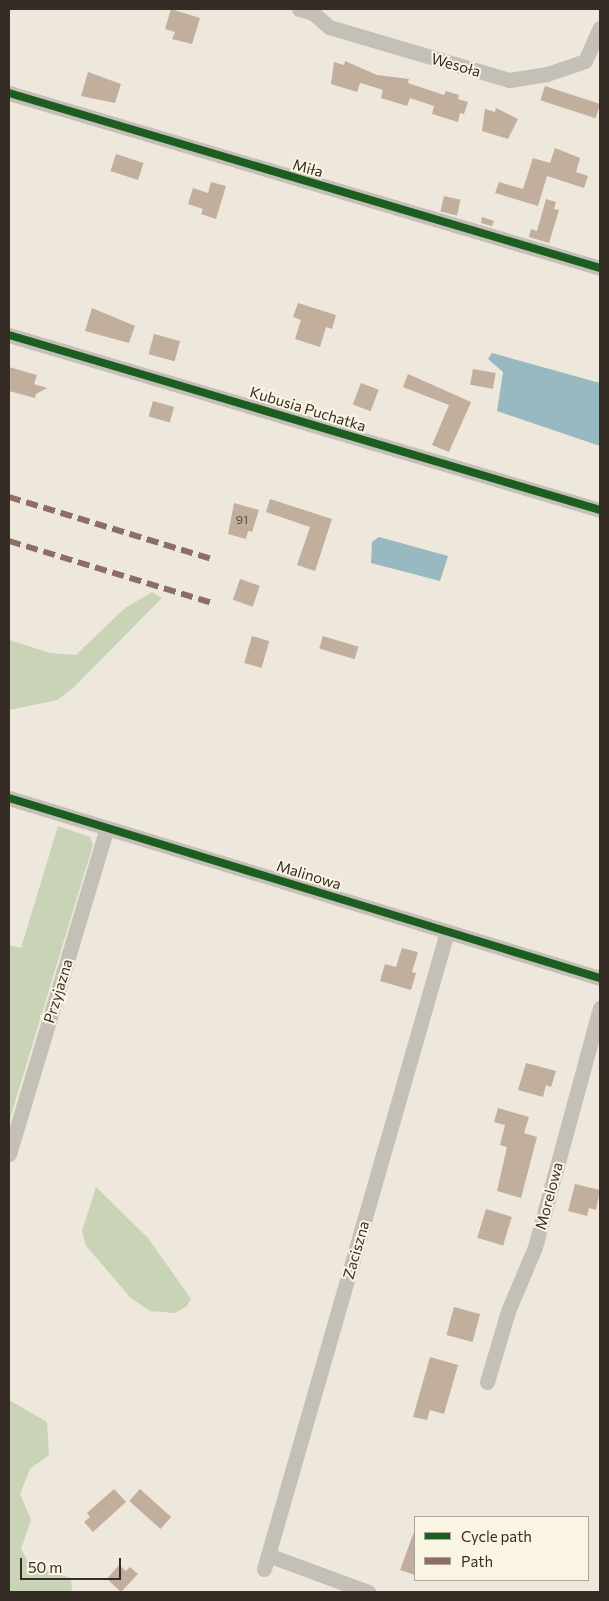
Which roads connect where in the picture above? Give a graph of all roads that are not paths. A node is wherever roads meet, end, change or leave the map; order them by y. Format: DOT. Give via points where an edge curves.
graph roads {
  1 [pos="299,9"];
  2 [pos="600,28"];
  3 [pos="9,93"];
  4 [pos="600,268"];
  5 [pos="9,335"];
  6 [pos="600,510"];
  7 [pos="9,798"];
  8 [pos="107,828"];
  9 [pos="447,932"];
  10 [pos="600,978"];
  11 [pos="600,1008"];
  12 [pos="9,1154"];
  13 [pos="487,1382"];
  14 [pos="355,1591"];
  1 -- 2 [label="street, Wesoła" via="313,13 329,27 509,80 547,74 585,61"];
  3 -- 4 [label="street, Miła"];
  5 -- 6 [label="street, Kubusia Puchatka"];
  7 -- 8 [label="street, Malinowa"];
  8 -- 9 [label="street, Malinowa"];
  8 -- 12 [label="street, Przyjazna"];
  9 -- 10 [label="street, Malinowa"];
  9 -- 14 [label="street, Zaciszna" via="266,1562"];
  11 -- 13 [label="street, Morelowa" via="534,1247 508,1311"];
}
